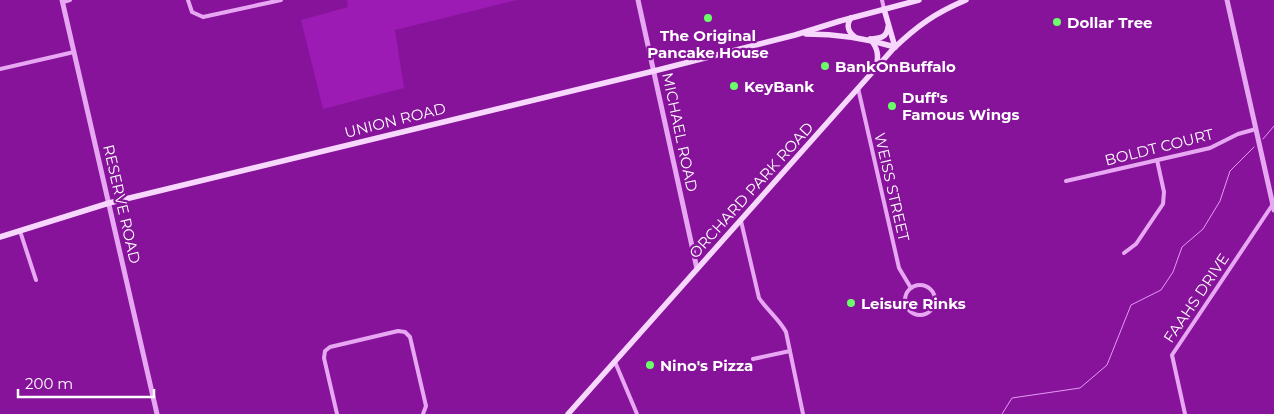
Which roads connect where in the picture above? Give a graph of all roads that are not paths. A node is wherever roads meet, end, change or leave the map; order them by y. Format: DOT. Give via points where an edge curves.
graph roads {
  1 [pos="70,0"];
  2 [pos="188,0"];
  3 [pos="254,0"];
  4 [pos="281,0"];
  5 [pos="638,0"];
  6 [pos="882,0"];
  7 [pos="919,0"];
  8 [pos="966,0"];
  9 [pos="1227,0"];
  10 [pos="62,1"];
  11 [pos="256,6"];
  12 [pos="884,9"];
  13 [pos="851,18"];
  14 [pos="889,22"];
  15 [pos="798,34"];
  16 [pos="854,37"];
  17 [pos="870,39"];
  18 [pos="894,47"];
  19 [pos="74,52"];
  20 [pos="0,69"];
  21 [pos="875,69"];
  22 [pos="654,72"];
  23 [pos="858,88"];
  24 [pos="1256,129"];
  25 [pos="1157,160"];
  26 [pos="1066,180"];
  27 [pos="109,203"];
  28 [pos="1273,207"];
  29 [pos="741,221"];
  30 [pos="20,230"];
  31 [pos="0,237"];
  32 [pos="1124,253"];
  33 [pos="697,269"];
  34 [pos="36,280"];
  35 [pos="911,288"];
  36 [pos="790,351"];
  37 [pos="753,359"];
  38 [pos="615,362"];
  39 [pos="157,414"];
  40 [pos="337,414"];
  41 [pos="424,414"];
  42 [pos="568,414"];
  43 [pos="637,414"];
  44 [pos="803,414"];
  45 [pos="1184,414"];
  1 -- 10 [label="street"];
  2 -- 11 [label="street" via="192,12 203,17"];
  3 -- 11 [label="street"];
  4 -- 11 [label="street"];
  5 -- 22 [label="street, MICHAEL ROAD"];
  6 -- 12 [label="street"];
  7 -- 12 [label="main road, UNION ROAD"];
  8 -- 18 [label="main road, ORCHARD PARK ROAD" via="935,14"];
  9 -- 24 [label="street"];
  10 -- 19 [label="street, RESERVE ROAD"];
  12 -- 13 [label="main road, UNION ROAD"];
  12 -- 14 [label="main road"];
  13 -- 15 [label="main road, UNION ROAD"];
  13 -- 16 [label="main road" via="848,27"];
  14 -- 17 [label="main road" via="886,35"];
  14 -- 18 [label="main road"];
  15 -- 16 [label="main road, UNION ROAD"];
  15 -- 22 [label="main road, UNION ROAD"];
  16 -- 17 [label="main road, UNION ROAD"];
  17 -- 18 [label="main road, UNION ROAD"];
  17 -- 21 [label="main road" via="878,53"];
  18 -- 21 [label="main road, ORCHARD PARK ROAD"];
  19 -- 20 [label="street"];
  19 -- 27 [label="street, RESERVE ROAD"];
  21 -- 23 [label="main road, ORCHARD PARK ROAD"];
  22 -- 27 [label="main road, UNION ROAD"];
  22 -- 33 [label="street, MICHAEL ROAD"];
  23 -- 29 [label="main road, ORCHARD PARK ROAD"];
  23 -- 35 [label="street, WEISS STREET" via="899,268"];
  24 -- 25 [label="street, BOLDT COURT" via="1215,146"];
  24 -- 28 [label="street"];
  25 -- 26 [label="street, BOLDT COURT"];
  25 -- 32 [label="street" via="1164,192 1163,204 1136,244"];
  27 -- 30 [label="main road, UNION ROAD"];
  27 -- 39 [label="street, RESERVE ROAD"];
  28 -- 45 [label="street, FAAHS DRIVE" via="1172,355"];
  29 -- 33 [label="main road, ORCHARD PARK ROAD"];
  29 -- 36 [label="street" via="757,292 783,328"];
  30 -- 31 [label="main road, UNION ROAD"];
  30 -- 34 [label="street"];
  33 -- 38 [label="main road, ORCHARD PARK ROAD"];
  35 -- 35 [label="street" via="905,299 908,310 918,316 929,312 935,302 932,291 922,286"];
  36 -- 37 [label="street"];
  36 -- 44 [label="street"];
  38 -- 42 [label="main road, ORCHARD PARK ROAD"];
  38 -- 43 [label="street"];
  40 -- 41 [label="street" via="325,351 330,347 398,331 410,337 426,406"];
}
